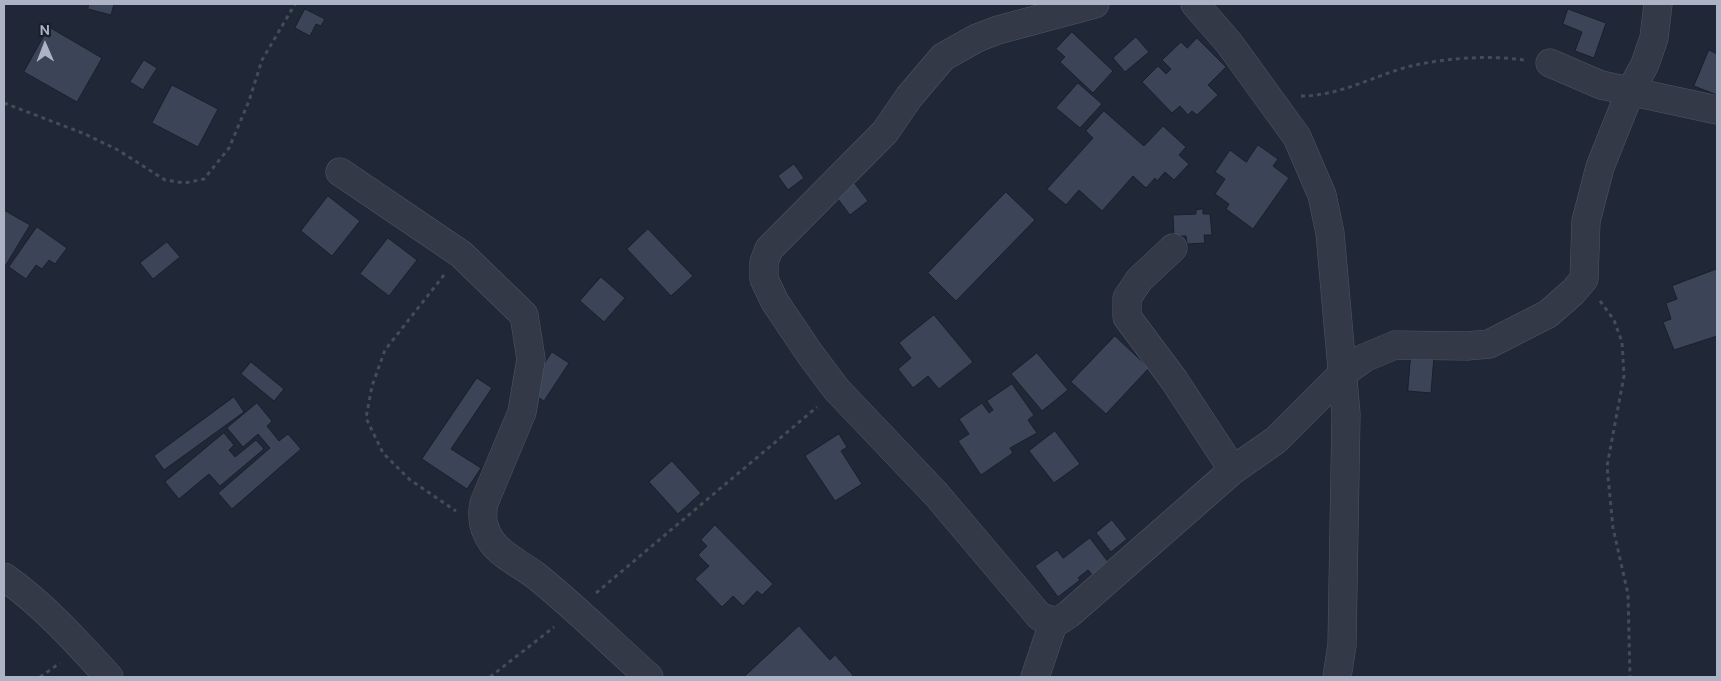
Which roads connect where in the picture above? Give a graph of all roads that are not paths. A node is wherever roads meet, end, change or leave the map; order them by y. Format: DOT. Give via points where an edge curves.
graph roads {
  1 [pos="1095,4"];
  2 [pos="1195,4"];
  3 [pos="1658,4"];
  4 [pos="1550,63"];
  5 [pos="1630,92"];
  6 [pos="1717,110"];
  7 [pos="340,172"];
  8 [pos="1173,248"];
  9 [pos="1342,374"];
  10 [pos="1233,470"];
  11 [pos="4,577"];
  12 [pos="1054,621"];
  13 [pos="108,677"];
  14 [pos="649,677"];
  15 [pos="1035,677"];
  16 [pos="1337,677"];
  1 -- 12 [label="street" via="998,30 943,57 885,132 769,250 764,262 764,279 771,295 837,390 936,494 1040,617"];
  2 -- 9 [label="street" via="1229,42 1297,136 1322,195 1336,285"];
  3 -- 5 [label="street" via="1654,38"];
  4 -- 5 [label="street" via="1601,85"];
  5 -- 6 [label="street"];
  5 -- 9 [label="street" via="1600,166 1586,221 1584,279 1573,292 1548,314 1489,344 1395,345 1364,358"];
  7 -- 14 [label="street" via="461,254 524,315 530,359 522,412 484,503 484,529 494,544 576,610"];
  8 -- 10 [label="street" via="1139,280 1127,298 1127,317 1174,380"];
  9 -- 10 [label="street" via="1276,440"];
  9 -- 16 [label="street" via="1346,414 1342,645"];
  10 -- 12 [label="street" via="1070,614"];
  11 -- 13 [label="street" via="22,589"];
  12 -- 15 [label="street"];
}
